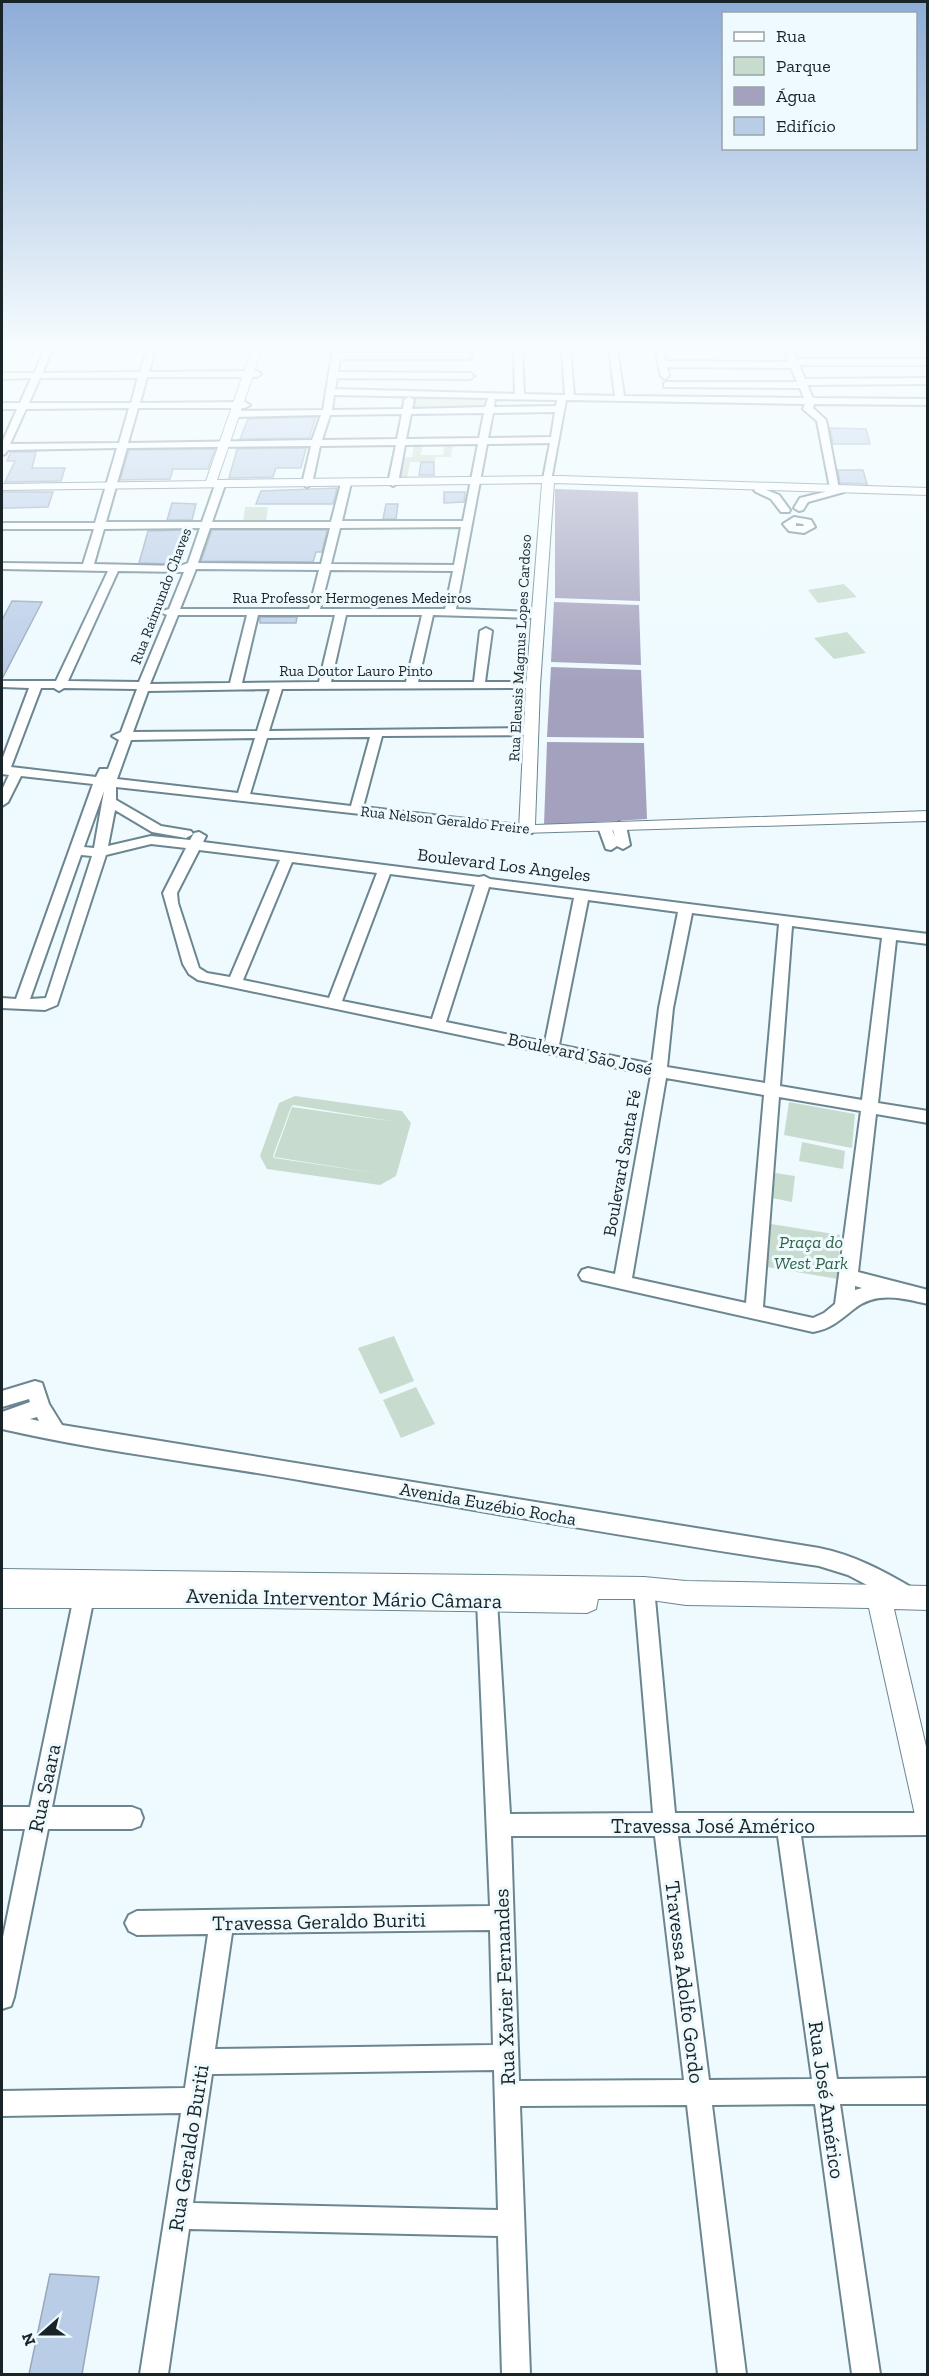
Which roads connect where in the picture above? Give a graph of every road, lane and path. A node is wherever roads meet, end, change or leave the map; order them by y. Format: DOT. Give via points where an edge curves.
graph roads {
  1 [pos="119,460"];
  2 [pos="223,460"];
  3 [pos="312,460"];
  4 [pos="397,460"];
  5 [pos="480,460"];
  6 [pos="551,460"];
  7 [pos="830,460"];
  8 [pos="477,481"];
  9 [pos="547,481"];
  10 [pos="346,483"];
  11 [pos="393,483"];
  12 [pos="307,484"];
  13 [pos="215,485"];
  14 [pos="111,486"];
  15 [pos="2,487"];
  16 [pos="786,488"];
  17 [pos="759,490"];
  18 [pos="837,490"];
  19 [pos="927,494"];
  20 [pos="799,508"];
  21 [pos="336,524"];
  22 [pos="467,524"];
  23 [pos="100,525"];
  24 [pos="202,525"];
  25 [pos="2,526"];
  26 [pos="2,566"];
  27 [pos="324,567"];
  28 [pos="188,568"];
  29 [pos="458,568"];
  30 [pos="87,569"];
  31 [pos="114,569"];
  32 [pos="170,612"];
  33 [pos="253,612"];
  34 [pos="314,612"];
  35 [pos="428,612"];
  36 [pos="450,612"];
  37 [pos="341,613"];
  38 [pos="537,615"];
  39 [pos="486,631"];
  40 [pos="36,685"];
  41 [pos="60,685"];
  42 [pos="324,685"];
  43 [pos="2,686"];
  44 [pos="140,686"];
  45 [pos="235,686"];
  46 [pos="277,686"];
  47 [pos="411,686"];
  48 [pos="479,686"];
  49 [pos="533,686"];
  50 [pos="531,731"];
  51 [pos="376,732"];
  52 [pos="264,734"];
  53 [pos="122,736"];
  54 [pos="8,770"];
  55 [pos="106,780"];
  56 [pos="243,797"];
  57 [pos="2,802"];
  58 [pos="110,802"];
  59 [pos="356,811"];
  60 [pos="927,816"];
  61 [pos="612,826"];
  62 [pos="527,830"];
  63 [pos="154,835"];
  64 [pos="197,840"];
  65 [pos="617,845"];
  66 [pos="76,851"];
  67 [pos="100,852"];
  68 [pos="288,856"];
  69 [pos="386,868"];
  70 [pos="418,868"];
  71 [pos="453,873"];
  72 [pos="484,880"];
  73 [pos="582,893"];
  74 [pos="613,893"];
  75 [pos="652,899"];
  76 [pos="686,908"];
  77 [pos="81,910"];
  78 [pos="54,912"];
  79 [pos="786,919"];
  80 [pos="927,930"];
  81 [pos="890,933"];
  82 [pos="927,939"];
  83 [pos="32,968"];
  84 [pos="62,969"];
  85 [pos="234,984"];
  86 [pos="22,1002"];
  87 [pos="2,1003"];
  88 [pos="334,1003"];
  89 [pos="438,1024"];
  90 [pos="551,1049"];
  91 [pos="659,1071"];
  92 [pos="773,1091"];
  93 [pos="870,1106"];
  94 [pos="927,1117"];
  95 [pos="588,1275"];
  96 [pos="848,1277"];
  97 [pos="623,1283"];
  98 [pos="896,1289"];
  99 [pos="927,1297"];
  100 [pos="843,1307"];
  101 [pos="754,1312"];
  102 [pos="38,1398"];
  103 [pos="2,1399"];
  104 [pos="2,1421"];
  105 [pos="57,1434"];
  106 [pos="2,1580"];
  107 [pos="86,1587"];
  108 [pos="260,1589"];
  109 [pos="645,1595"];
  110 [pos="2,1596"];
  111 [pos="879,1597"];
  112 [pos="919,1598"];
  113 [pos="487,1600"];
  114 [pos="927,1815"];
  115 [pos="2,1818"];
  116 [pos="38,1818"];
  117 [pos="132,1818"];
  118 [pos="927,1824"];
  119 [pos="499,1825"];
  120 [pos="665,1825"];
  121 [pos="788,1825"];
  122 [pos="501,1918"];
  123 [pos="222,1922"];
  124 [pos="137,1923"];
  125 [pos="2,1997"];
  126 [pos="507,2056"];
  127 [pos="201,2062"];
  128 [pos="825,2091"];
  129 [pos="927,2091"];
  130 [pos="699,2092"];
  131 [pos="509,2094"];
  132 [pos="195,2100"];
  133 [pos="2,2103"];
  134 [pos="178,2216"];
  135 [pos="510,2223"];
  136 [pos="154,2374"];
  137 [pos="516,2374"];
  138 [pos="732,2374"];
  139 [pos="866,2374"];
  1 -- 14 [label="street"];
  2 -- 13 [label="main road, Rua Raimundo Chaves"];
  3 -- 12 [label="street"];
  4 -- 11 [label="street"];
  5 -- 8 [label="street"];
  6 -- 9 [label="street, Rua Eleusis Magnus Lopes Cardoso"];
  7 -- 18 [label="street"];
  8 -- 9 [label="main road"];
  8 -- 11 [label="main road"];
  8 -- 22 [label="street"];
  9 -- 16 [label="main road"];
  9 -- 17 [label="main road"];
  9 -- 38 [label="main road, Rua Eleusis Magnus Lopes Cardoso"];
  10 -- 11 [label="main road"];
  10 -- 12 [label="main road"];
  10 -- 21 [label="street"];
  12 -- 13 [label="main road"];
  13 -- 14 [label="main road"];
  13 -- 24 [label="street, Rua Raimundo Chaves"];
  14 -- 15 [label="main road"];
  14 -- 23 [label="street"];
  16 -- 17 [label="main road"];
  16 -- 17 [label="street" via="789,503 785,510 776,497"];
  16 -- 18 [label="main road"];
  18 -- 19 [label="main road"];
  18 -- 20 [label="street" via="804,500"];
  21 -- 22 [label="street"];
  21 -- 24 [label="street"];
  21 -- 27 [label="street"];
  22 -- 29 [label="street"];
  23 -- 24 [label="street"];
  23 -- 25 [label="street"];
  23 -- 30 [label="street"];
  24 -- 28 [label="street, Rua Raimundo Chaves"];
  26 -- 30 [label="street"];
  27 -- 28 [label="street"];
  27 -- 29 [label="street"];
  27 -- 34 [label="street"];
  28 -- 31 [label="street"];
  28 -- 32 [label="street, Rua Raimundo Chaves"];
  29 -- 36 [label="street"];
  30 -- 31 [label="street"];
  31 -- 41 [label="street"];
  32 -- 33 [label="street, Rua Professor Hermogenes Medeiros"];
  32 -- 44 [label="street, Rua Raimundo Chaves"];
  33 -- 34 [label="street, Rua Professor Hermogenes Medeiros"];
  33 -- 45 [label="street"];
  34 -- 37 [label="street, Rua Professor Hermogenes Medeiros"];
  35 -- 36 [label="street, Rua Professor Hermogenes Medeiros"];
  35 -- 37 [label="street, Rua Professor Hermogenes Medeiros"];
  35 -- 47 [label="street"];
  36 -- 38 [label="street, Rua Professor Hermogenes Medeiros"];
  37 -- 42 [label="street" via="333,665"];
  38 -- 49 [label="main road, Rua Eleusis Magnus Lopes Cardoso"];
  39 -- 48 [label="street"];
  40 -- 41 [label="street, Rua Doutor Lauro Pinto"];
  40 -- 43 [label="street, Rua Doutor Lauro Pinto"];
  40 -- 54 [label="street"];
  41 -- 44 [label="street, Rua Doutor Lauro Pinto"];
  42 -- 46 [label="street, Rua Doutor Lauro Pinto"];
  42 -- 47 [label="street, Rua Doutor Lauro Pinto"];
  44 -- 45 [label="street, Rua Doutor Lauro Pinto"];
  44 -- 53 [label="street, Rua Raimundo Chaves"];
  45 -- 46 [label="street, Rua Doutor Lauro Pinto"];
  46 -- 52 [label="street"];
  47 -- 48 [label="street, Rua Doutor Lauro Pinto"];
  48 -- 49 [label="street, Rua Doutor Lauro Pinto"];
  49 -- 50 [label="main road, Rua Eleusis Magnus Lopes Cardoso"];
  50 -- 51 [label="street"];
  50 -- 62 [label="main road, Rua Eleusis Magnus Lopes Cardoso"];
  51 -- 52 [label="street"];
  51 -- 59 [label="street"];
  52 -- 53 [label="street"];
  52 -- 56 [label="street"];
  53 -- 55 [label="street, Rua Raimundo Chaves"];
  54 -- 55 [label="street, Rua Nelson Geraldo Freire"];
  54 -- 57 [label="street"];
  55 -- 56 [label="street, Rua Nelson Geraldo Freire"];
  55 -- 58 [label="street, Rua Raimundo Chaves"];
  55 -- 66 [label="street, Rua Raimundo Chaves"];
  56 -- 59 [label="street, Rua Nelson Geraldo Freire"];
  58 -- 63 [label="street, Boulevard Los Angeles"];
  58 -- 67 [label="street, Rua Raimundo Chaves"];
  59 -- 62 [label="street, Rua Nelson Geraldo Freire"];
  60 -- 61 [label="main road, Rua Nelson Geraldo Freire"];
  61 -- 62 [label="main road, Rua Nelson Geraldo Freire"];
  61 -- 65 [label="street"];
  63 -- 64 [label="street, Boulevard Los Angeles"];
  63 -- 67 [label="street, Boulevard Los Angeles"];
  64 -- 68 [label="street, Boulevard Los Angeles"];
  64 -- 70 [label="street, Boulevard Los Angeles"];
  64 -- 85 [label="street, Boulevard São José" via="170,893 172,909 194,971"];
  66 -- 67 [label="street, Boulevard Los Angeles"];
  66 -- 78 [label="street, Rua Raimundo Chaves"];
  67 -- 77 [label="street, Rua Raimundo Chaves"];
  68 -- 69 [label="street, Boulevard Los Angeles"];
  68 -- 85 [label="street"];
  69 -- 70 [label="street, Boulevard Los Angeles"];
  69 -- 88 [label="street"];
  70 -- 71 [label="street, Boulevard Los Angeles"];
  71 -- 72 [label="street, Boulevard Los Angeles"];
  71 -- 74 [label="street, Boulevard Los Angeles"];
  72 -- 73 [label="street, Boulevard Los Angeles"];
  72 -- 89 [label="street"];
  73 -- 74 [label="street, Boulevard Los Angeles"];
  73 -- 90 [label="street"];
  74 -- 75 [label="street, Boulevard Los Angeles"];
  75 -- 76 [label="street, Boulevard Los Angeles"];
  75 -- 80 [label="street, Boulevard Los Angeles"];
  76 -- 79 [label="street, Boulevard Los Angeles"];
  76 -- 91 [label="street, Boulevard Santa Fé" via="666,1008"];
  77 -- 78 [label="street"];
  77 -- 84 [label="street, Rua Raimundo Chaves"];
  78 -- 83 [label="street, Rua Raimundo Chaves"];
  79 -- 81 [label="street, Boulevard Los Angeles"];
  79 -- 92 [label="street"];
  81 -- 82 [label="street, Boulevard Los Angeles"];
  81 -- 93 [label="street"];
  83 -- 84 [label="street"];
  83 -- 86 [label="street, Rua Raimundo Chaves"];
  84 -- 86 [label="street, Rua Raimundo Chaves" via="50,1004"];
  85 -- 88 [label="street, Boulevard São José"];
  86 -- 87 [label="street"];
  88 -- 89 [label="street, Boulevard São José"];
  89 -- 90 [label="street, Boulevard São José"];
  90 -- 91 [label="street, Boulevard São José"];
  91 -- 92 [label="street, Boulevard São José"];
  91 -- 97 [label="street, Boulevard Santa Fé"];
  92 -- 93 [label="street, Boulevard São José"];
  92 -- 101 [label="street"];
  93 -- 94 [label="street, Boulevard São José"];
  93 -- 96 [label="street"];
  95 -- 97 [label="street"];
  96 -- 98 [label="street"];
  96 -- 100 [label="street"];
  97 -- 101 [label="street"];
  98 -- 99 [label="street"];
  98 -- 100 [label="street" via="866,1293"];
  100 -- 101 [label="street" via="830,1320 813,1325"];
  102 -- 103 [label="street"];
  102 -- 104 [label="street"];
  102 -- 105 [label="street"];
  104 -- 105 [label="street, Avenida Euzébio Rocha"];
  105 -- 112 [label="street, Avenida Euzébio Rocha" via="844,1561"];
  106 -- 107 [label="main road, Avenida Interventor Mário Câmara"];
  107 -- 108 [label="main road, Avenida Interventor Mário Câmara"];
  107 -- 110 [label="main road, Avenida Interventor Mário Câmara"];
  107 -- 116 [label="street, Rua Saara"];
  108 -- 109 [label="main road, Avenida Interventor Mário Câmara"];
  108 -- 113 [label="main road, Avenida Interventor Mário Câmara"];
  109 -- 111 [label="main road, Avenida Interventor Mário Câmara"];
  109 -- 113 [label="main road, Avenida Interventor Mário Câmara"];
  109 -- 120 [label="street, Travessa Adolfo Gordo"];
  111 -- 112 [label="main road, Avenida Interventor Mário Câmara"];
  111 -- 114 [label="main road"];
  113 -- 119 [label="street, Rua Xavier Fernandes"];
  115 -- 116 [label="street"];
  116 -- 117 [label="street"];
  116 -- 125 [label="street, Rua Saara"];
  118 -- 121 [label="street, Travessa José Américo"];
  119 -- 120 [label="street, Travessa José Américo"];
  119 -- 122 [label="street, Rua Xavier Fernandes"];
  120 -- 121 [label="street, Travessa José Américo"];
  120 -- 130 [label="street, Travessa Adolfo Gordo"];
  121 -- 128 [label="street, Rua José Américo"];
  122 -- 123 [label="street, Travessa Geraldo Buriti"];
  122 -- 126 [label="street, Rua Xavier Fernandes"];
  123 -- 124 [label="street, Travessa Geraldo Buriti"];
  123 -- 127 [label="street, Rua Geraldo Buriti"];
  126 -- 127 [label="street"];
  126 -- 131 [label="street, Rua Xavier Fernandes"];
  127 -- 132 [label="street, Rua Geraldo Buriti"];
  128 -- 129 [label="street"];
  128 -- 130 [label="street"];
  128 -- 139 [label="street, Rua José Américo"];
  130 -- 131 [label="street"];
  130 -- 138 [label="street, Travessa Adolfo Gordo"];
  131 -- 135 [label="street, Rua Xavier Fernandes"];
  132 -- 133 [label="street"];
  132 -- 134 [label="street, Rua Geraldo Buriti"];
  134 -- 135 [label="street"];
  134 -- 136 [label="street, Rua Geraldo Buriti"];
  135 -- 137 [label="street, Rua Xavier Fernandes"];
}
